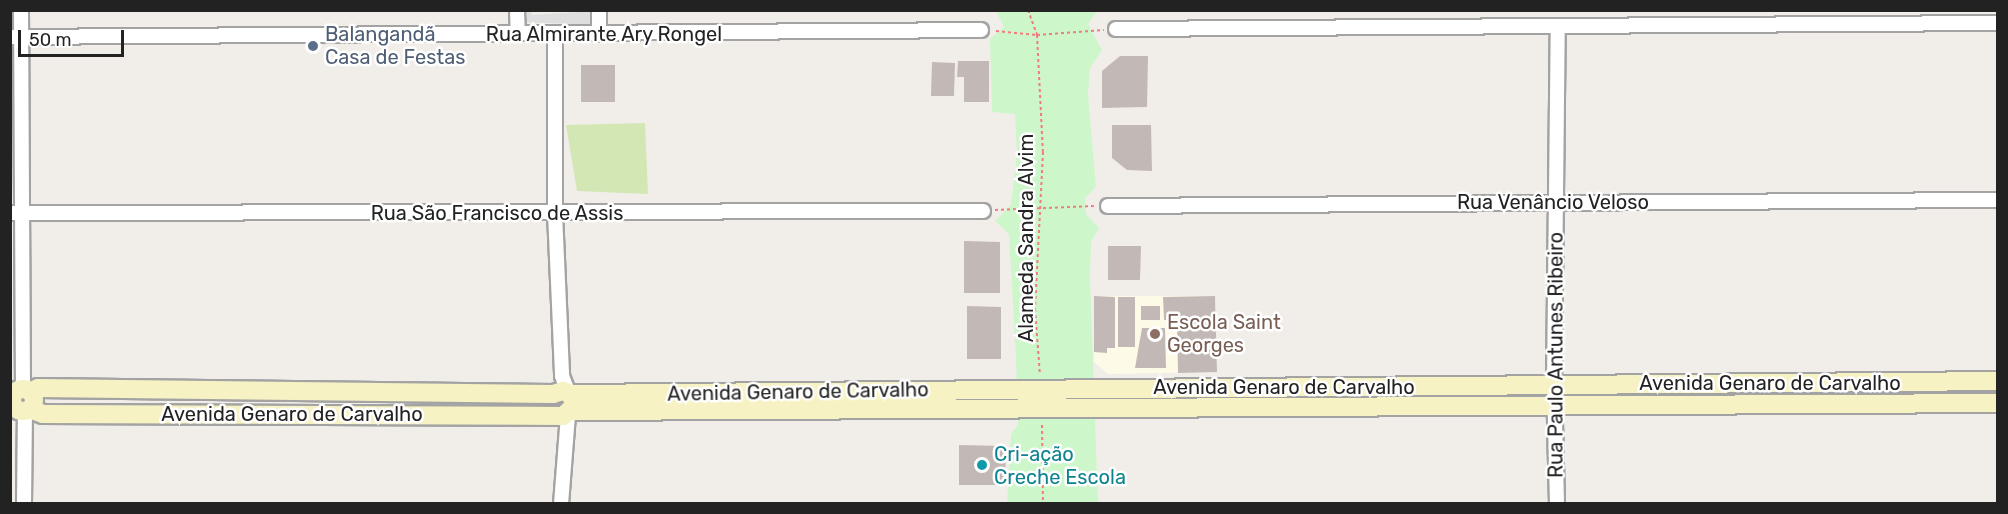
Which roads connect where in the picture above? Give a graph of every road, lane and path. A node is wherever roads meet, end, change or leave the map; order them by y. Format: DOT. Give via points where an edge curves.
graph roads {
  1 [pos="21,10"];
  2 [pos="517,10"];
  3 [pos="599,10"];
  4 [pos="1028,10"];
  5 [pos="1483,17"];
  6 [pos="1627,17"];
  7 [pos="1998,23"];
  8 [pos="1558,27"];
  9 [pos="1116,29"];
  10 [pos="981,30"];
  11 [pos="555,33"];
  12 [pos="518,34"];
  13 [pos="599,34"];
  14 [pos="1037,35"];
  15 [pos="16,37"];
  16 [pos="1998,200"];
  17 [pos="1555,201"];
  18 [pos="1108,206"];
  19 [pos="1039,207"];
  20 [pos="983,211"];
  21 [pos="15,213"];
  22 [pos="555,213"];
  23 [pos="1998,381"];
  24 [pos="1554,385"];
  25 [pos="1011,389"];
  26 [pos="1041,389"];
  27 [pos="1089,389"];
  28 [pos="20,401"];
  29 [pos="1998,403"];
  30 [pos="563,404"];
  31 [pos="1554,405"];
  32 [pos="1042,408"];
  33 [pos="1091,408"];
  34 [pos="1012,409"];
  35 [pos="24,504"];
  36 [pos="561,504"];
  37 [pos="1043,504"];
  38 [pos="1557,504"];
  1 -- 15 [label="street"];
  2 -- 12 [label="street"];
  3 -- 13 [label="street"];
  4 -- 14 [label="path, Alameda Sandra Alvim"];
  5 -- 8 [label="street"];
  5 -- 9 [label="street"];
  6 -- 7 [label="street"];
  6 -- 8 [label="street"];
  8 -- 17 [label="street, Rua Paulo Antunes Ribeiro"];
  9 -- 14 [label="path"];
  10 -- 13 [label="street, Rua Almirante Ary Rongel"];
  10 -- 14 [label="path"];
  11 -- 12 [label="street, Rua Almirante Ary Rongel"];
  11 -- 13 [label="street, Rua Almirante Ary Rongel"];
  11 -- 22 [label="street"];
  12 -- 15 [label="street, Rua Almirante Ary Rongel"];
  14 -- 19 [label="path, Alameda Sandra Alvim" via="1043,152"];
  15 -- 21 [label="street"];
  16 -- 17 [label="street, Rua Venâncio Veloso"];
  17 -- 18 [label="street, Rua Venâncio Veloso"];
  17 -- 24 [label="street, Rua Paulo Antunes Ribeiro"];
  18 -- 19 [label="path"];
  19 -- 20 [label="path"];
  19 -- 26 [label="path, Alameda Sandra Alvim" via="1035,309"];
  20 -- 22 [label="street, Rua São Francisco de Assis"];
  21 -- 22 [label="street, Rua São Francisco de Assis"];
  21 -- 28 [label="street"];
  22 -- 30 [label="street"];
  23 -- 24 [label="street, Avenida Genaro de Carvalho"];
  24 -- 27 [label="street, Avenida Genaro de Carvalho"];
  24 -- 31 [label="street, Rua Paulo Antunes Ribeiro"];
  25 -- 26 [label="street, Avenida Genaro de Carvalho"];
  25 -- 30 [label="street, Avenida Genaro de Carvalho"];
  25 -- 34 [label="street" via="1019,400"];
  26 -- 27 [label="street, Avenida Genaro de Carvalho"];
  27 -- 33 [label="street" via="1083,400"];
  28 -- 30 [label="street, Avenida Genaro de Carvalho" via="43,414"];
  28 -- 30 [label="street, Avenida Genaro de Carvalho" via="38,388"];
  28 -- 35 [label="street"];
  29 -- 31 [label="street, Avenida Genaro de Carvalho"];
  30 -- 34 [label="street, Avenida Genaro de Carvalho"];
  30 -- 36 [label="street"];
  31 -- 33 [label="street, Avenida Genaro de Carvalho"];
  31 -- 38 [label="street, Rua Paulo Antunes Ribeiro"];
  32 -- 33 [label="street, Avenida Genaro de Carvalho"];
  32 -- 34 [label="street, Avenida Genaro de Carvalho"];
  32 -- 37 [label="path"];
}
